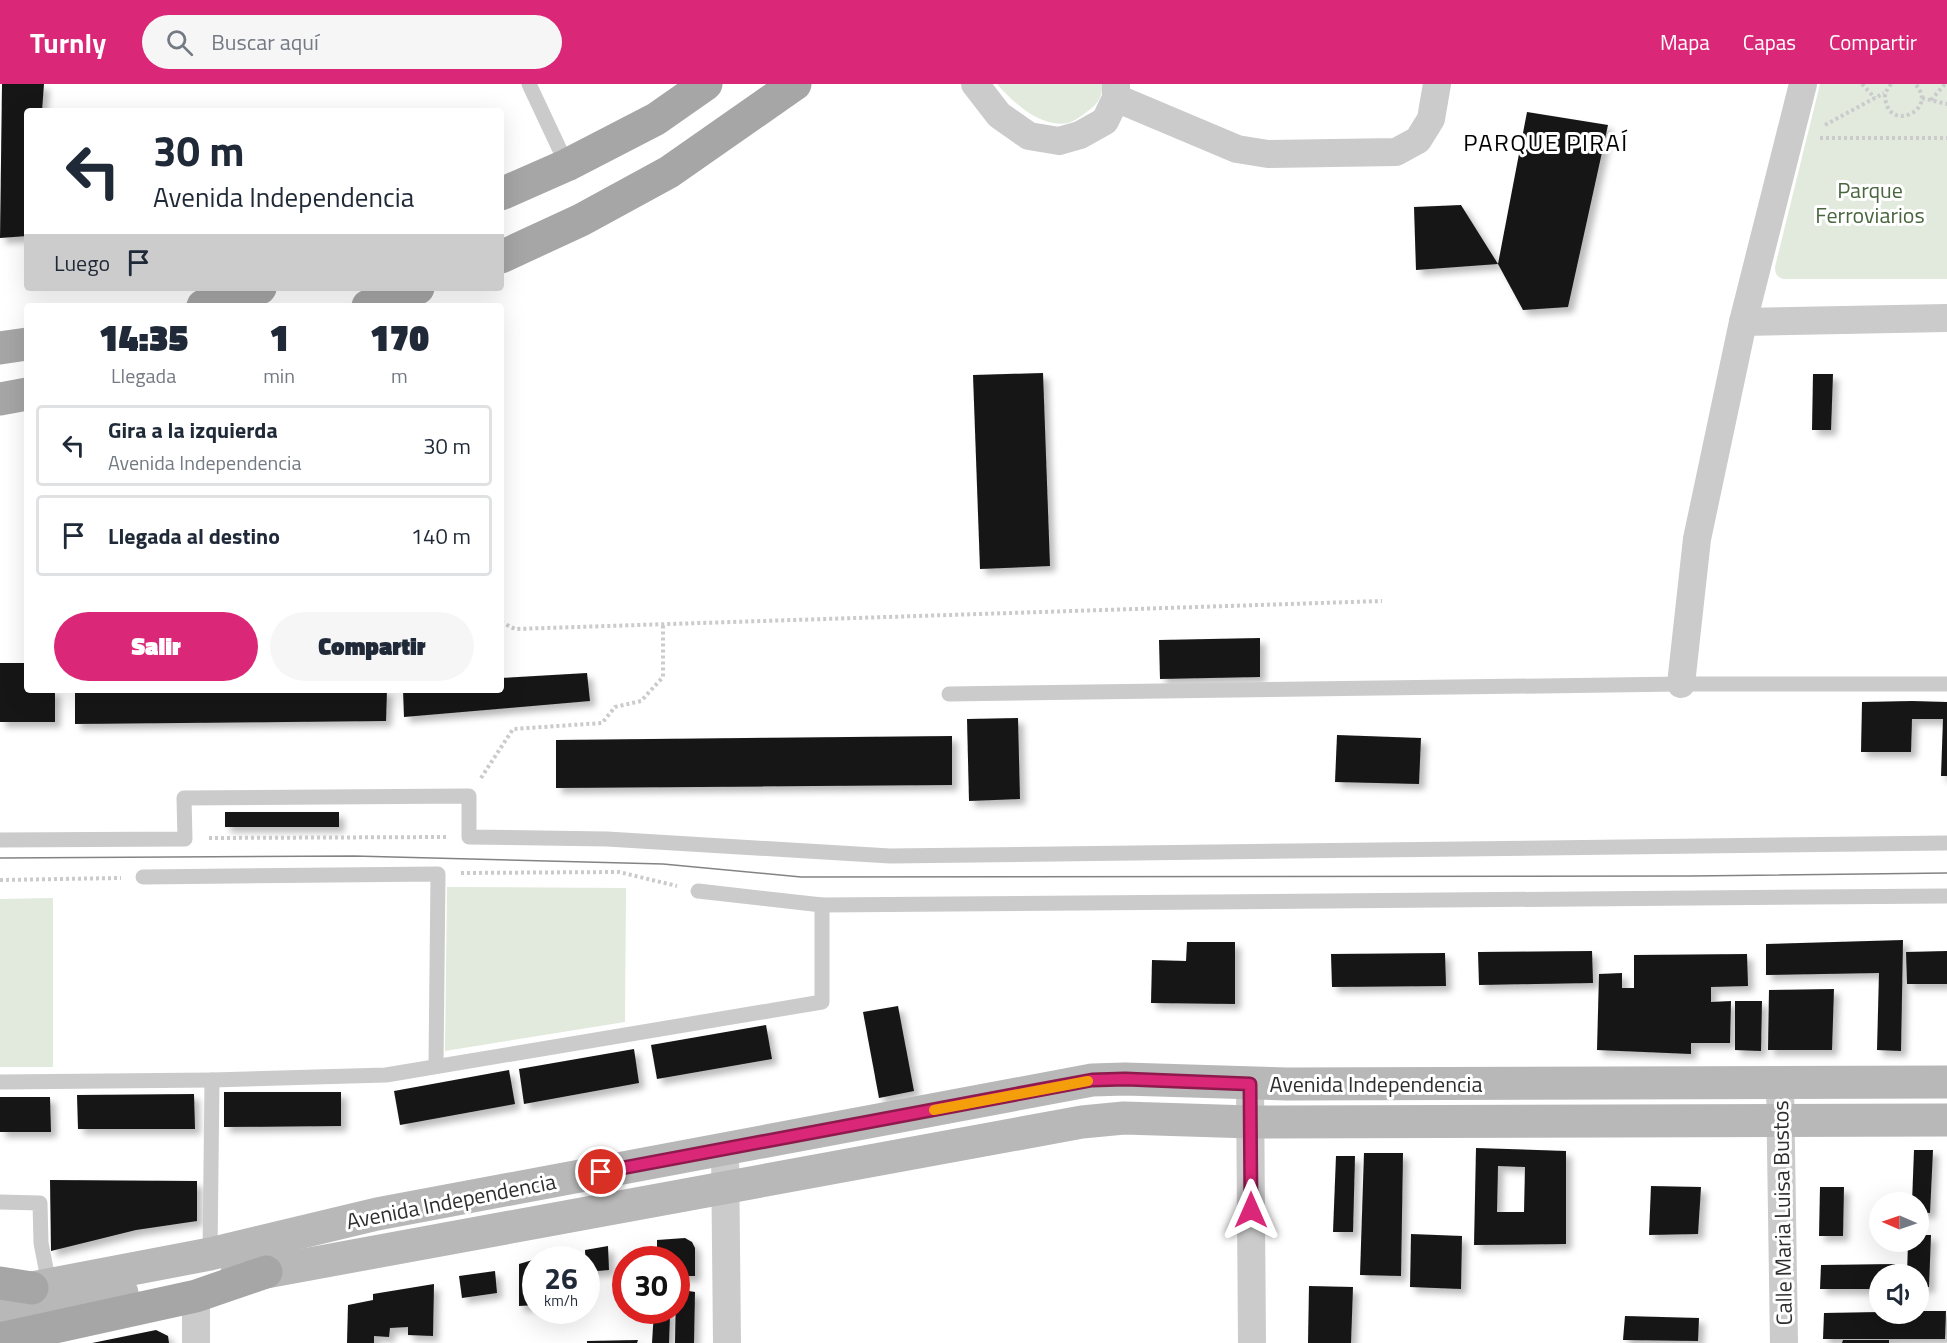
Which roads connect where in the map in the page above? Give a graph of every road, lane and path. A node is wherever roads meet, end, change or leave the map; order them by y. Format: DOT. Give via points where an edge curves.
graph roads {
  1 [pos="529,84"];
  2 [pos="706,84"];
  3 [pos="795,84"];
  4 [pos="975,84"];
  5 [pos="1437,84"];
  6 [pos="1803,84"];
  7 [pos="1862,84"];
  8 [pos="1891,84"];
  9 [pos="1915,84"];
  10 [pos="1944,84"];
  11 [pos="1116,91"];
  12 [pos="1885,93"];
  13 [pos="1875,98"];
  14 [pos="1922,98"];
  15 [pos="1931,100"];
  16 [pos="1947,104"];
  17 [pos="1802,134"];
  18 [pos="1947,138"];
  19 [pos="567,165"];
  20 [pos="504,193"];
  21 [pos="504,256"];
  22 [pos="250,291"];
  23 [pos="410,291"];
  24 [pos="212,303"];
  25 [pos="376,303"];
  26 [pos="1947,318"];
  27 [pos="1743,322"];
  28 [pos="1947,326"];
  29 [pos="1382,601"];
  30 [pos="504,623"];
  31 [pos="663,623"];
  32 [pos="1681,684"];
  33 [pos="1947,684"];
  34 [pos="949,694"];
  35 [pos="469,796"];
  36 [pos="469,837"];
  37 [pos="185,839"];
  38 [pos="0,840"];
  39 [pos="1947,843"];
  40 [pos="438,874"];
  41 [pos="143,877"];
  42 [pos="0,880"];
  43 [pos="698,891"];
  44 [pos="1947,896"];
  45 [pos="822,905"];
  46 [pos="436,1066"];
  47 [pos="212,1080"];
  48 [pos="0,1082"];
  49 [pos="1947,1082"];
  50 [pos="1780,1083"];
  51 [pos="1250,1084"];
  52 [pos="1781,1119"];
  53 [pos="1947,1120"];
  54 [pos="1251,1122"];
  55 [pos="725,1149"];
  56 [pos="725,1188"];
  57 [pos="0,1202"];
  58 [pos="210,1254"];
  59 [pos="266,1272"];
  60 [pos="0,1282"];
  61 [pos="40,1286"];
  62 [pos="196,1296"];
  63 [pos="0,1302"];
  64 [pos="0,1318"];
  65 [pos="0,1339"];
  66 [pos="196,1343"];
  67 [pos="727,1343"];
  68 [pos="1252,1343"];
  69 [pos="1784,1343"];
  1 -- 19 [label="lane"];
  2 -- 19 [label="main road" via="656,119"];
  3 -- 21 [label="main road" via="669,172 581,220"];
  4 -- 11 [label="street" via="999,115 1029,136 1059,141 1080,135 1104,121"];
  5 -- 11 [label="street" via="1431,119 1418,140 1396,152 1268,154 1237,149"];
  6 -- 17 [label="street"];
  7 -- 13 [label="path"];
  8 -- 12 [label="path"];
  9 -- 14 [label="path"];
  10 -- 15 [label="path"];
  12 -- 13 [label="path"];
  12 -- 14 [label="path" via="1890,111 1901,116 1913,113"];
  13 -- 17 [label="path"];
  14 -- 15 [label="path"];
  15 -- 16 [label="path"];
  17 -- 18 [label="path"];
  17 -- 27 [label="street"];
  19 -- 20 [label="main road"];
  22 -- 24 [label="main road"];
  23 -- 25 [label="main road"];
  26 -- 27 [label="street"];
  26 -- 28 [label="lane"];
  27 -- 32 [label="street" via="1697,539"];
  29 -- 31 [label="path"];
  30 -- 31 [label="path" via="515,628"];
  31 -- 35 [label="path" via="663,676 641,701 615,706 602,723 513,729"];
  32 -- 33 [label="lane"];
  32 -- 34 [label="lane"];
  35 -- 36 [label="lane"];
  35 -- 37 [label="lane" via="184,798"];
  36 -- 37 [label="path"];
  36 -- 39 [label="lane" via="607,839 890,856"];
  37 -- 38 [label="lane"];
  40 -- 41 [label="lane"];
  40 -- 43 [label="path" via="619,872"];
  40 -- 46 [label="lane"];
  41 -- 42 [label="path"];
  43 -- 45 [label="lane"];
  44 -- 45 [label="lane"];
  45 -- 46 [label="lane" via="822,1002"];
  46 -- 47 [label="lane" via="386,1075"];
  47 -- 48 [label="lane"];
  47 -- 58 [label="lane"];
  49 -- 50 [label="main road, Avenida Independencia"];
  50 -- 51 [label="main road, Avenida Independencia"];
  50 -- 52 [label="street, Calle Maria Luisa Bustos"];
  51 -- 54 [label="street"];
  51 -- 55 [label="main road, Avenida Independencia" via="1092,1080"];
  52 -- 53 [label="main road, Avenida Independencia"];
  52 -- 54 [label="main road, Avenida Independencia"];
  52 -- 69 [label="street, Calle Maria Luisa Bustos"];
  54 -- 56 [label="main road, Avenida Independencia" via="1124,1118 1082,1122"];
  54 -- 68 [label="street"];
  55 -- 56 [label="street"];
  55 -- 58 [label="main road, Avenida Independencia" via="377,1214"];
  56 -- 59 [label="main road, Avenida Independencia"];
  56 -- 67 [label="street"];
  57 -- 61 [label="lane" via="40,1203"];
  58 -- 61 [label="main road, Avenida Independencia"];
  59 -- 62 [label="main road"];
  59 -- 64 [label="main road, Avenida Independencia" via="212,1274"];
  60 -- 61 [label="main road"];
  61 -- 63 [label="main road, Avenida Independencia"];
  62 -- 65 [label="main road"];
  62 -- 66 [label="street"];
}
